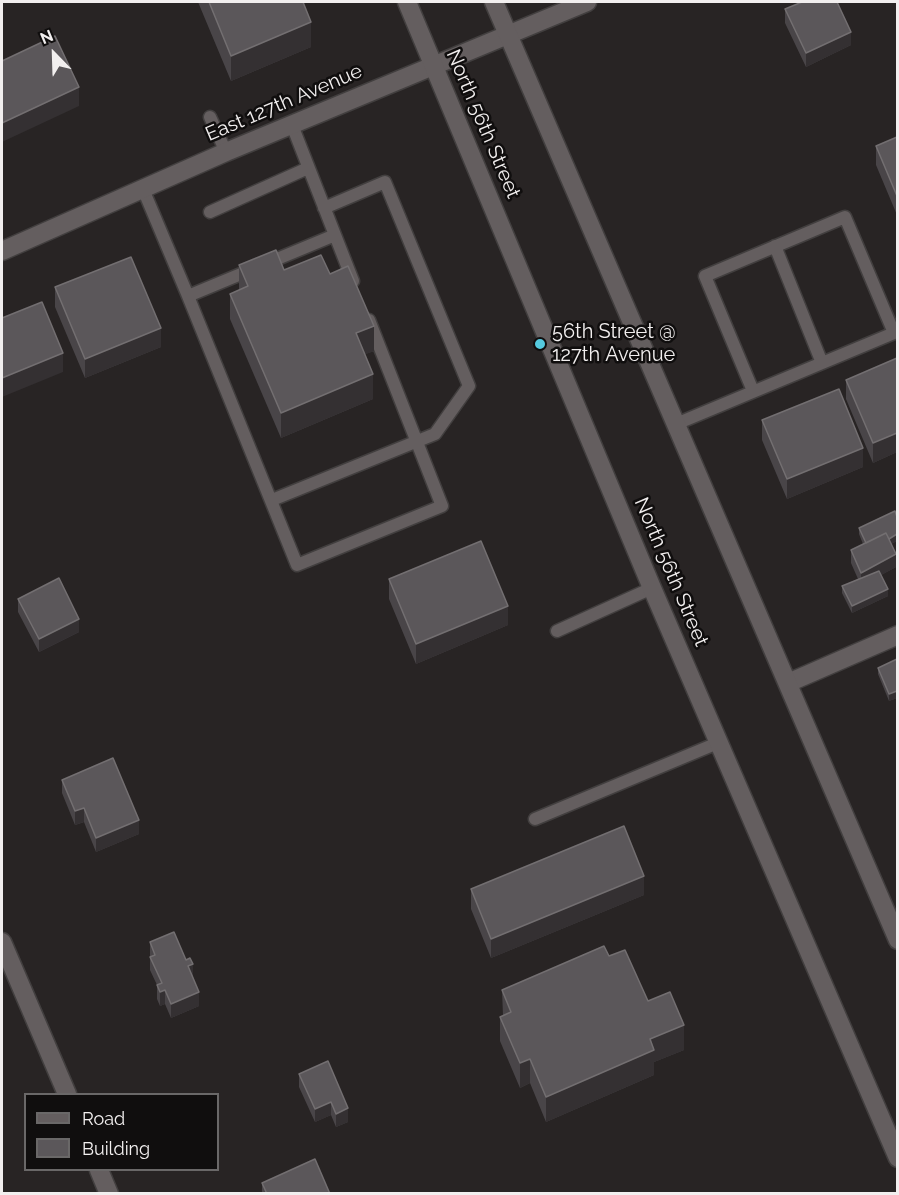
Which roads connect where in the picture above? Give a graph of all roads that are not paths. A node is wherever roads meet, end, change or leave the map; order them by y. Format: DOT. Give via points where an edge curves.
graph roads {
  1 [pos="407,2"];
  2 [pos="494,2"];
  3 [pos="587,2"];
  4 [pos="508,34"];
  5 [pos="434,65"];
  6 [pos="210,117"];
  7 [pos="291,125"];
  8 [pos="226,152"];
  9 [pos="308,168"];
  10 [pos="143,189"];
  11 [pos="324,208"];
  12 [pos="210,212"];
  13 [pos="334,235"];
  14 [pos="775,246"];
  15 [pos="2,251"];
  16 [pos="356,289"];
  17 [pos="188,296"];
  18 [pos="365,311"];
  19 [pos="822,363"];
  20 [pos="753,391"];
  21 [pos="676,424"];
  22 [pos="418,441"];
  23 [pos="272,500"];
  24 [pos="652,588"];
  25 [pos="557,631"];
  26 [pos="897,635"];
  27 [pos="788,683"];
  28 [pos="720,742"];
  29 [pos="535,819"];
  30 [pos="897,939"];
  31 [pos="2,942"];
  32 [pos="66,1093"];
  33 [pos="897,1158"];
  34 [pos="99,1171"];
  35 [pos="109,1194"];
  1 -- 5 [label="main road, North 56th Street"];
  2 -- 4 [label="main road"];
  3 -- 4 [label="main road, East 127th Avenue"];
  4 -- 5 [label="main road, East 127th Avenue"];
  4 -- 21 [label="main road"];
  5 -- 7 [label="main road, East 127th Avenue"];
  5 -- 24 [label="main road, North 56th Street"];
  6 -- 8 [label="lane"];
  7 -- 8 [label="main road, East 127th Avenue"];
  7 -- 9 [label="lane"];
  8 -- 10 [label="main road, East 127th Avenue"];
  9 -- 11 [label="lane"];
  9 -- 12 [label="lane"];
  10 -- 15 [label="main road, East 127th Avenue"];
  10 -- 17 [label="lane"];
  11 -- 13 [label="lane"];
  11 -- 22 [label="lane" via="386,182 469,386 435,434"];
  13 -- 16 [label="lane"];
  13 -- 17 [label="lane"];
  14 -- 19 [label="lane"];
  14 -- 19 [label="lane" via="845,217 894,333"];
  14 -- 20 [label="lane" via="705,276"];
  17 -- 23 [label="lane"];
  18 -- 22 [label="lane"];
  19 -- 20 [label="lane"];
  20 -- 21 [label="lane"];
  21 -- 27 [label="main road"];
  22 -- 23 [label="lane"];
  22 -- 23 [label="lane" via="442,506 297,565"];
  24 -- 25 [label="lane"];
  24 -- 28 [label="main road, North 56th Street"];
  26 -- 27 [label="main road"];
  27 -- 30 [label="main road"];
  28 -- 29 [label="lane"];
  28 -- 33 [label="main road, North 56th Street"];
  31 -- 32 [label="main road"];
  34 -- 35 [label="main road"];
}
